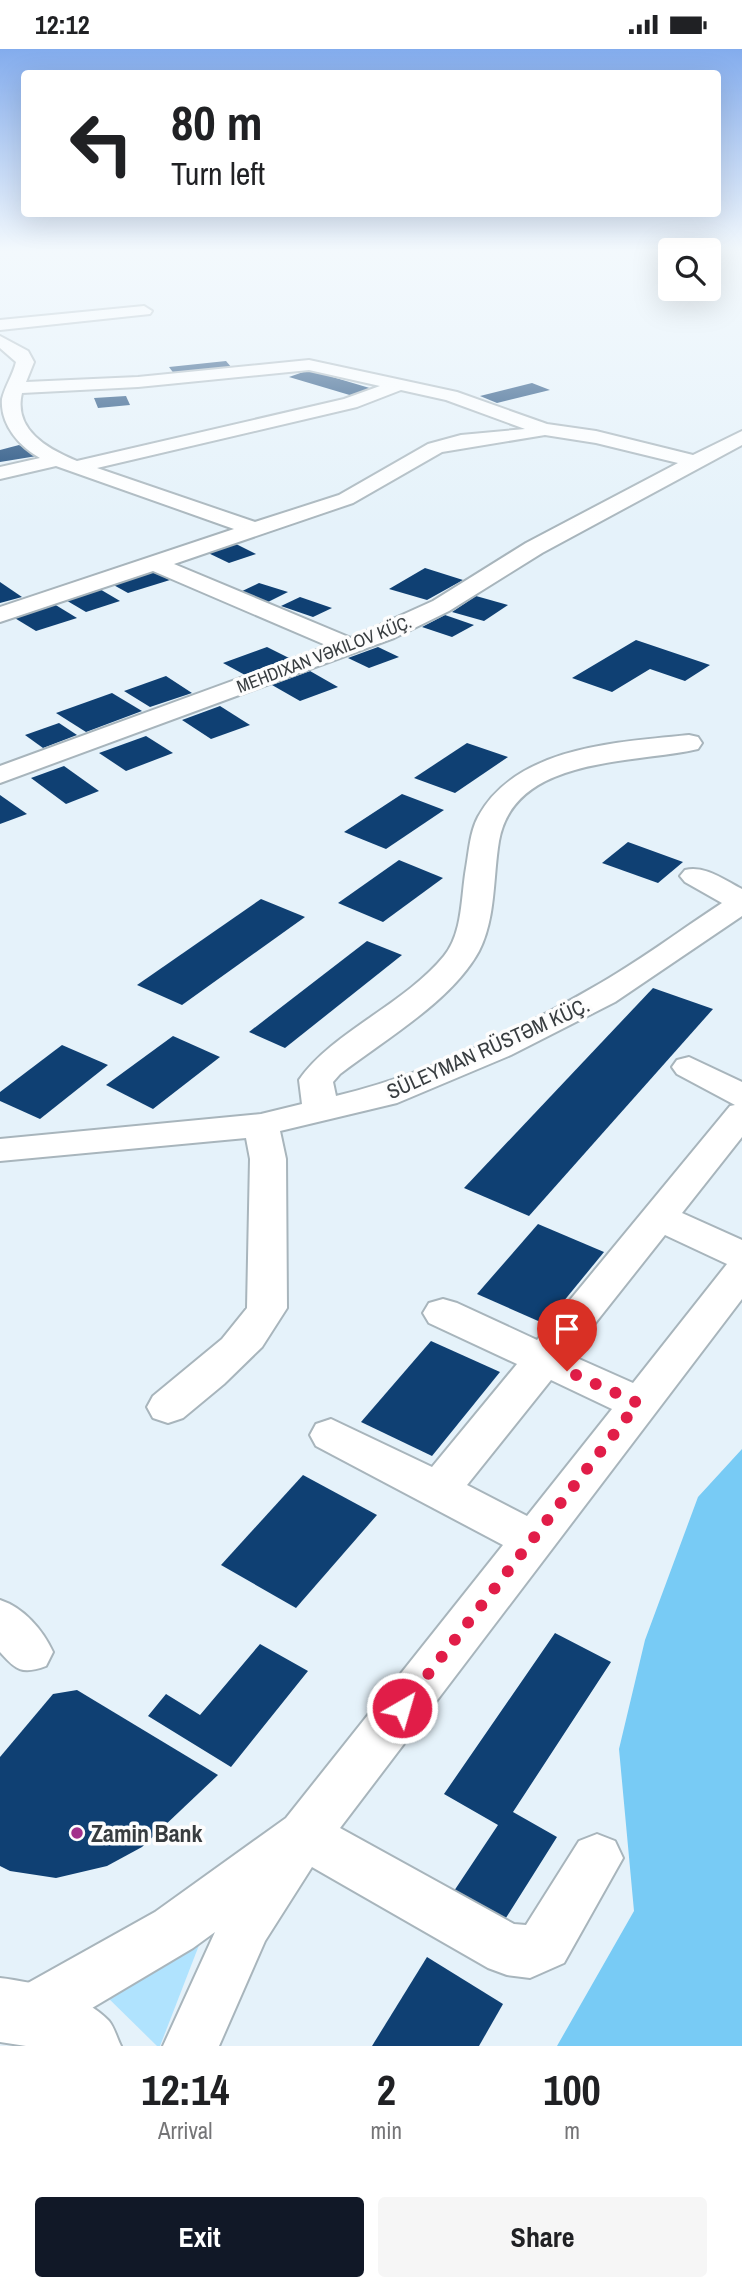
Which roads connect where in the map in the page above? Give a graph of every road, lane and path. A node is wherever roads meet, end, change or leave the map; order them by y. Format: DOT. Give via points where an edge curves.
graph roads {
  1 [pos="5,344"];
  2 [pos="399,385"];
  3 [pos="15,388"];
  4 [pos="543,429"];
  5 [pos="742,437"];
  6 [pos="696,462"];
  7 [pos="66,464"];
  8 [pos="0,473"];
  9 [pos="257,530"];
  10 [pos="155,564"];
  11 [pos="0,615"];
  12 [pos="350,646"];
  13 [pos="689,743"];
  14 [pos="0,775"];
  15 [pos="695,876"];
  16 [pos="742,902"];
  17 [pos="689,1067"];
  18 [pos="742,1096"];
  19 [pos="321,1112"];
  20 [pos="742,1114"];
  21 [pos="261,1125"];
  22 [pos="0,1150"];
  23 [pos="659,1217"];
  24 [pos="742,1255"];
  25 [pos="742,1272"];
  26 [pos="443,1313"];
  27 [pos="543,1361"];
  28 [pos="638,1403"];
  29 [pos="168,1407"];
  30 [pos="331,1435"];
  31 [pos="438,1491"];
  32 [pos="532,1539"];
  33 [pos="304,1835"];
  34 [pos="597,1858"];
  35 [pos="10,2003"];
  36 [pos="88,2046"];
  37 [pos="191,2046"];
  1 -- 3 [label="street" via="25,362"];
  2 -- 3 [label="street" via="309,365 138,382"];
  2 -- 4 [label="street" via="451,396"];
  2 -- 7 [label="street" via="350,403"];
  3 -- 7 [label="street" via="11,405 24,439"];
  4 -- 6 [label="street"];
  4 -- 9 [label="street" via="436,448 369,489"];
  5 -- 6 [label="street, MEHDIXAN VƏKILOV KÜÇ."];
  6 -- 12 [label="street, MEHDIXAN VƏKILOV KÜÇ." via="534,548 441,606"];
  7 -- 8 [label="street"];
  7 -- 9 [label="street"];
  9 -- 10 [label="street"];
  10 -- 11 [label="street"];
  10 -- 12 [label="street"];
  12 -- 14 [label="street, MEHDIXAN VƏKILOV KÜÇ."];
  13 -- 19 [label="street" via="606,753 564,764 526,784 497,809 487,830 470,937 459,957 436,982 316,1080"];
  15 -- 16 [label="lane"];
  16 -- 19 [label="street, SÜLEYMAN RÜSTƏM KÜÇ." via="604,995 522,1036 385,1095"];
  17 -- 18 [label="street"];
  19 -- 21 [label="street, SÜLEYMAN RÜSTƏM KÜÇ."];
  20 -- 23 [label="street"];
  21 -- 22 [label="street, SÜLEYMAN RÜSTƏM KÜÇ."];
  21 -- 29 [label="street" via="268,1159 267,1308 258,1327"];
  23 -- 24 [label="street"];
  23 -- 27 [label="street"];
  25 -- 28 [label="street"];
  26 -- 27 [label="street"];
  27 -- 28 [label="street"];
  27 -- 31 [label="street"];
  28 -- 32 [label="street"];
  30 -- 31 [label="street"];
  31 -- 32 [label="street"];
  32 -- 33 [label="street"];
  33 -- 34 [label="street" via="507,1949 530,1952 545,1944"];
  33 -- 35 [label="street" via="174,1930"];
  33 -- 37 [label="street" via="246,1923"];
  35 -- 36 [label="main road" via="76,2034"];
}
